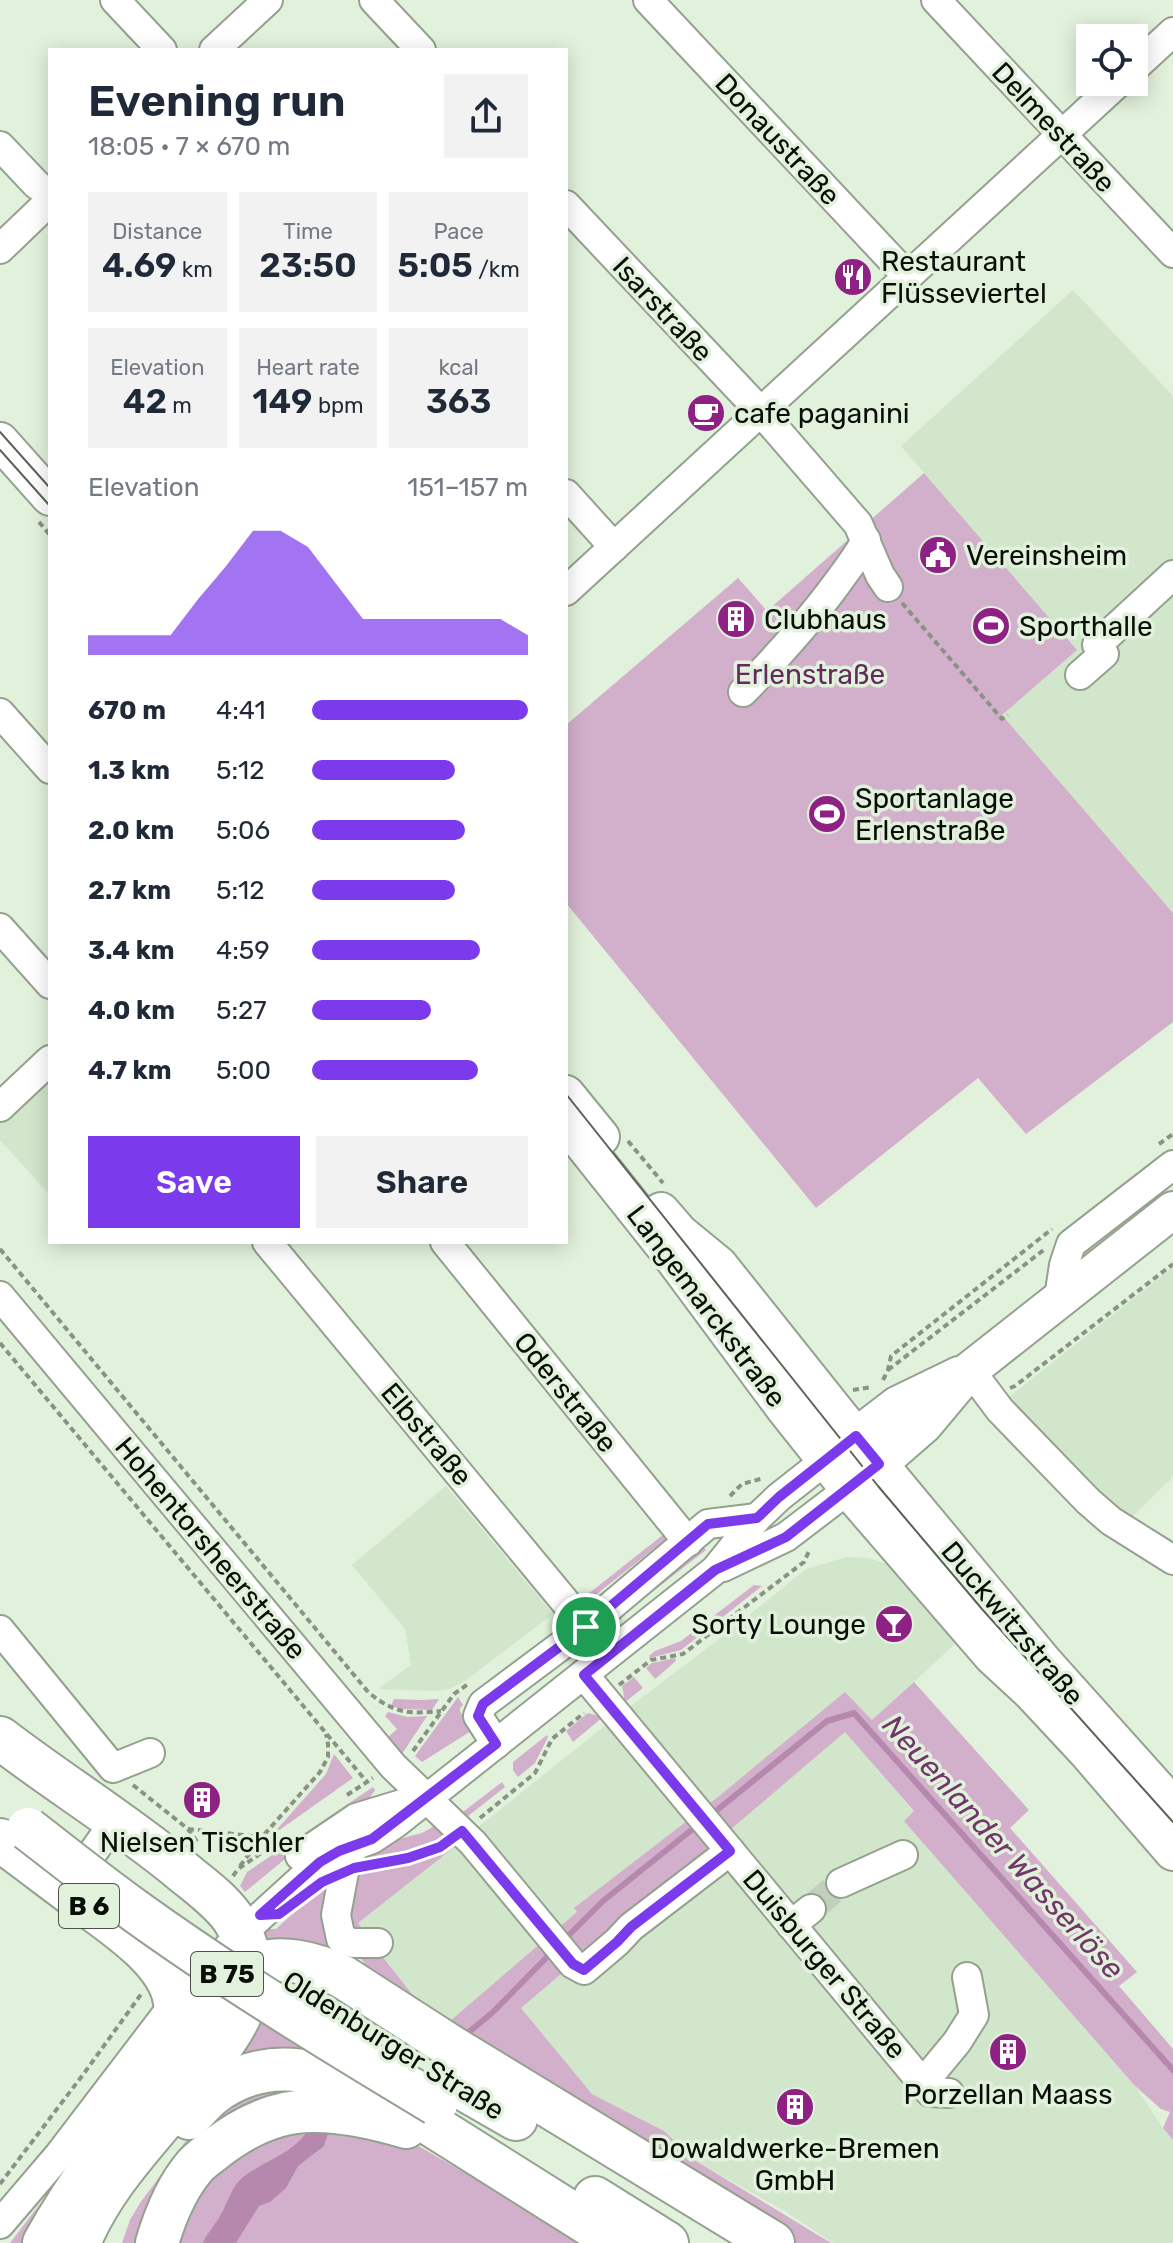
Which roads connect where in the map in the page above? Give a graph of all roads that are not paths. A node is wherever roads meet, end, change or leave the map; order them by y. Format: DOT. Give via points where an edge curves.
graph roads {
  1 [pos="115,0"];
  2 [pos="268,0"];
  3 [pos="374,0"];
  4 [pos="648,0"];
  5 [pos="936,0"];
  6 [pos="1173,32"];
  7 [pos="160,48"];
  8 [pos="216,48"];
  9 [pos="419,48"];
  10 [pos="1148,55"];
  11 [pos="1104,96"];
  12 [pos="1061,135"];
  13 [pos="0,146"];
  14 [pos="48,196"];
  15 [pos="48,200"];
  16 [pos="568,207"];
  17 [pos="0,249"];
  18 [pos="1173,253"];
  19 [pos="908,277"];
  20 [pos="761,412"];
  21 [pos="0,441"];
  22 [pos="48,495"];
  23 [pos="568,496"];
  24 [pos="866,540"];
  25 [pos="614,547"];
  26 [pos="1173,575"];
  27 [pos="888,587"];
  28 [pos="568,589"];
  29 [pos="1080,675"];
  30 [pos="743,692"];
  31 [pos="0,713"];
  32 [pos="48,767"];
  33 [pos="0,928"];
  34 [pos="48,982"];
  35 [pos="48,1062"];
  36 [pos="568,1097"];
  37 [pos="0,1107"];
  38 [pos="568,1125"];
  39 [pos="1163,1157"];
  40 [pos="1173,1210"];
  41 [pos="269,1244"];
  42 [pos="447,1244"];
  43 [pos="677,1244"];
  44 [pos="0,1296"];
  45 [pos="1059,1298"];
  46 [pos="979,1382"];
  47 [pos="841,1448"];
  48 [pos="864,1476"];
  49 [pos="757,1518"];
  50 [pos="688,1542"];
  51 [pos="1173,1560"];
  52 [pos="715,1570"];
  53 [pos="586,1627"];
  54 [pos="0,1630"];
  55 [pos="584,1675"];
  56 [pos="0,1738"];
  57 [pos="496,1744"];
  58 [pos="150,1753"];
  59 [pos="0,1771"];
  60 [pos="427,1797"];
  61 [pos="1173,1806"];
  62 [pos="18,1820"];
  63 [pos="115,1821"];
  64 [pos="1173,1829"];
  65 [pos="725,1845"];
  66 [pos="354,1846"];
  67 [pos="1173,1852"];
  68 [pos="903,1855"];
  69 [pos="841,1883"];
  70 [pos="67,1890"];
  71 [pos="241,1939"];
  72 [pos="378,1943"];
  73 [pos="967,1977"];
  74 [pos="168,1985"];
  75 [pos="162,2073"];
  76 [pos="446,2108"];
  77 [pos="168,2116"];
  78 [pos="136,2175"];
  79 [pos="0,2221"];
  80 [pos="44,2243"];
  81 [pos="79,2243"];
  82 [pos="105,2243"];
  83 [pos="157,2243"];
  84 [pos="619,2243"];
  85 [pos="667,2243"];
  86 [pos="723,2243"];
  87 [pos="773,2243"];
  1 -- 7 [label="street"];
  2 -- 8 [label="street"];
  3 -- 9 [label="street"];
  4 -- 19 [label="street, Donaustraße"];
  5 -- 12 [label="street, Delmestraße"];
  6 -- 10 [label="street"];
  11 -- 12 [label="street"];
  12 -- 18 [label="street, Delmestraße"];
  12 -- 19 [label="street"];
  13 -- 14 [label="street"];
  15 -- 17 [label="street"];
  16 -- 20 [label="street, Isarstraße"];
  19 -- 20 [label="street"];
  20 -- 24 [label="street, Isarstraße"];
  20 -- 25 [label="street"];
  21 -- 22 [label="main road"];
  23 -- 25 [label="street"];
  24 -- 27 [label="street, Isarstraße"];
  24 -- 30 [label="street" via="791,643"];
  25 -- 28 [label="street"];
  26 -- 29 [label="street" via="1097,645 1104,654"];
  31 -- 32 [label="street"];
  33 -- 34 [label="street"];
  35 -- 37 [label="street"];
  36 -- 43 [label="main road, Langemarckstraße"];
  38 -- 43 [label="main road, Langemarckstraße"];
  39 -- 45 [label="street" via="1071,1244"];
  40 -- 45 [label="main road"];
  41 -- 53 [label="street, Elbstraße"];
  42 -- 50 [label="street, Oderstraße"];
  43 -- 47 [label="main road, Langemarckstraße" via="719,1265"];
  44 -- 60 [label="street, Hohentorsheerstraße" via="393,1766"];
  45 -- 46 [label="main road"];
  46 -- 47 [label="main road" via="897,1405"];
  46 -- 48 [label="main road"];
  46 -- 51 [label="street" via="1088,1501"];
  47 -- 48 [label="main road, Duckwitzstraße"];
  47 -- 49 [label="street"];
  48 -- 52 [label="street" via="786,1537"];
  48 -- 61 [label="main road, Duckwitzstraße" via="1019,1630"];
  48 -- 64 [label="street"];
  48 -- 67 [label="main road, Duckwitzstraße" via="992,1656 1086,1751"];
  49 -- 50 [label="street" via="708,1524"];
  49 -- 52 [label="street"];
  50 -- 53 [label="street"];
  52 -- 55 [label="street"];
  53 -- 57 [label="street" via="483,1704 478,1716"];
  54 -- 58 [label="street" via="113,1768"];
  55 -- 57 [label="street"];
  55 -- 65 [label="street, Duisburger Straße"];
  56 -- 63 [label="highway"];
  57 -- 60 [label="street"];
  59 -- 62 [label="highway, Oldenburger Straße / B 75"];
  60 -- 65 [label="street, Hohentorsheerstraße" via="584,1970"];
  60 -- 66 [label="street" via="396,1823"];
  60 -- 71 [label="street" via="356,1818 287,1865"];
  62 -- 70 [label="highway, B 6"];
  62 -- 76 [label="highway, Oldenburger Straße / B 75, bridge" via="221,1969"];
  63 -- 70 [label="street"];
  63 -- 71 [label="highway" via="215,1899"];
  65 -- 73 [label="street, Duisburger Straße" via="801,1917 936,2088 974,2015"];
  66 -- 71 [label="street" via="320,1862"];
  66 -- 72 [label="street" via="336,1915 341,1939"];
  68 -- 69 [label="street"];
  70 -- 74 [label="highway, B 6" via="124,1933"];
  71 -- 74 [label="street"];
  71 -- 75 [label="highway, B 75" via="228,1986"];
  71 -- 77 [label="highway" via="243,2011"];
  71 -- 87 [label="highway" via="285,1961 334,1972"];
  74 -- 75 [label="highway" via="174,2039"];
  74 -- 79 [label="street" via="46,2145"];
  75 -- 80 [label="highway" via="89,2169"];
  76 -- 78 [label="highway" via="299,2069 266,2070 219,2089"];
  76 -- 83 [label="highway" via="371,2117 285,2114 258,2123 195,2165 166,2212"];
  76 -- 84 [label="highway"];
  76 -- 85 [label="highway, Oldenburger Straße / B 75"];
  76 -- 86 [label="highway, Oldenburger Straße / B 75"];
  77 -- 78 [label="highway"];
  77 -- 81 [label="highway" via="122,2168"];
  78 -- 82 [label="highway"];
}
